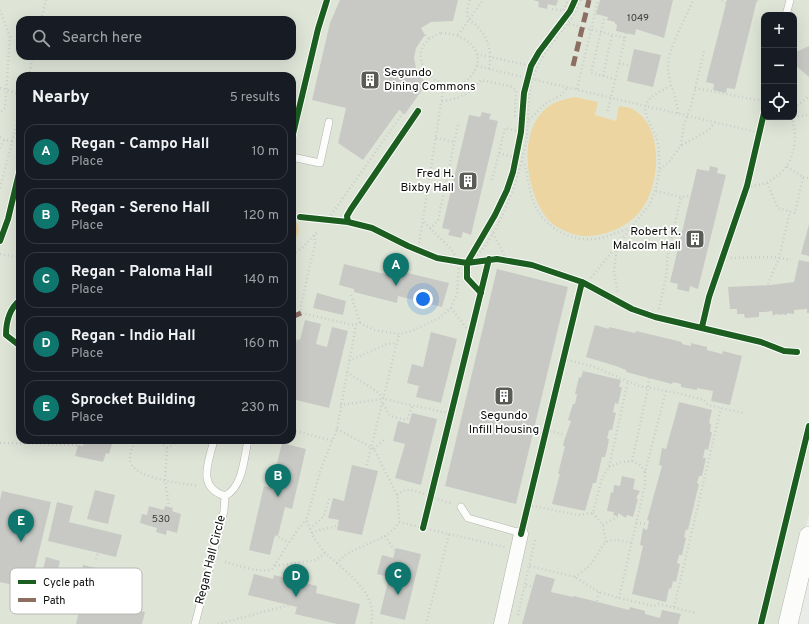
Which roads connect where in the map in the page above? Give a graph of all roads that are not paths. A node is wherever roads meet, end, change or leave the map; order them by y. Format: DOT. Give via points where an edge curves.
graph roads {
  1 [pos="790,0"];
  2 [pos="787,12"];
  3 [pos="329,122"];
  4 [pos="296,158"];
  5 [pos="213,444"];
  6 [pos="247,444"];
  7 [pos="225,496"];
  8 [pos="460,507"];
  9 [pos="521,534"];
  10 [pos="809,536"];
  11 [pos="196,624"];
  12 [pos="501,624"];
  13 [pos="788,624"];
  1 -- 2 [label="lane"];
  3 -- 4 [label="lane" via="320,163"];
  5 -- 7 [label="lane" via="206,479 210,487"];
  6 -- 7 [label="lane" via="237,486"];
  7 -- 11 [label="lane, Regan Hall Circle" via="224,511"];
  8 -- 9 [label="lane" via="468,518"];
  9 -- 12 [label="street"];
  10 -- 13 [label="main road"];
}
